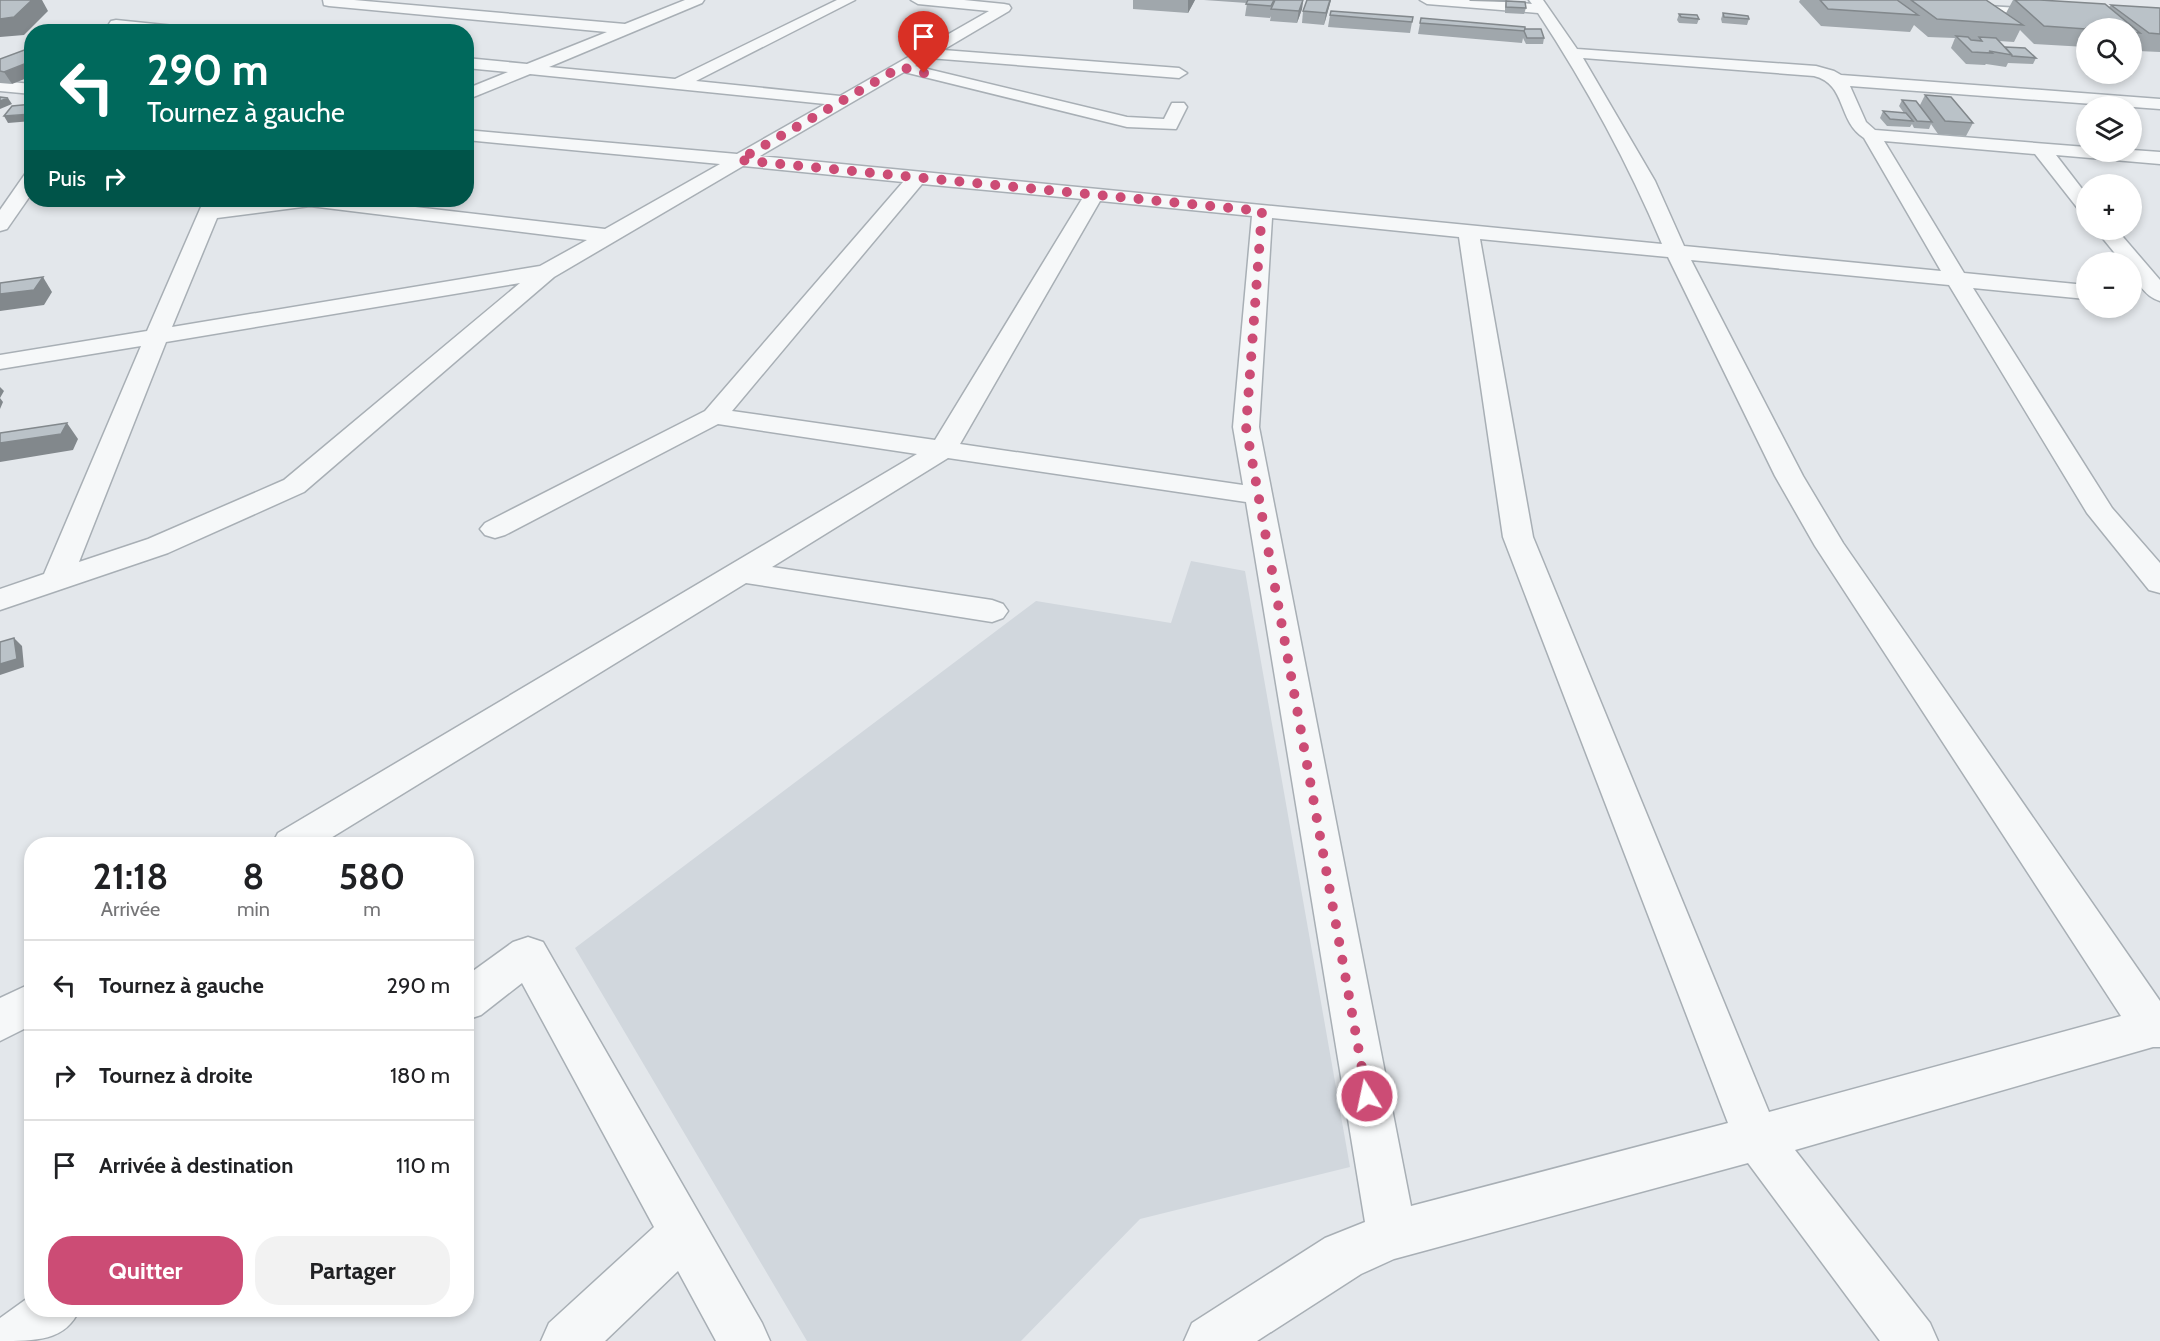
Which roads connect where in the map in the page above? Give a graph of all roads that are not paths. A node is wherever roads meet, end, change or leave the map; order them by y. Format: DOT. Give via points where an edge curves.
graph roads {
  1 [pos="697,0"];
  2 [pos="848,0"];
  3 [pos="918,0"];
  4 [pos="1427,0"];
  5 [pos="329,2"];
  6 [pos="1539,5"];
  7 [pos="1965,6"];
  8 [pos="128,8"];
  9 [pos="2042,12"];
  10 [pos="117,24"];
  11 [pos="627,29"];
  12 [pos="926,53"];
  13 [pos="1572,53"];
  14 [pos="474,64"];
  15 [pos="901,67"];
  16 [pos="528,70"];
  17 [pos="1179,73"];
  18 [pos="1836,80"];
  19 [pos="676,85"];
  20 [pos="0,86"];
  21 [pos="24,88"];
  22 [pos="474,92"];
  23 [pos="842,101"];
  24 [pos="2160,104"];
  25 [pos="1178,107"];
  26 [pos="1871,135"];
  27 [pos="474,136"];
  28 [pos="2041,150"];
  29 [pos="2160,158"];
  30 [pos="739,160"];
  31 [pos="917,177"];
  32 [pos="24,190"];
  33 [pos="2076,194"];
  34 [pos="1094,195"];
  35 [pos="211,207"];
  36 [pos="368,207"];
  37 [pos="1262,211"];
  38 [pos="0,225"];
  39 [pos="1468,231"];
  40 [pos="608,236"];
  41 [pos="2114,240"];
  42 [pos="1676,252"];
  43 [pos="546,272"];
  44 [pos="1957,280"];
  45 [pos="2076,291"];
  46 [pos="2160,294"];
  47 [pos="2142,298"];
  48 [pos="2160,300"];
  49 [pos="157,336"];
  50 [pos="0,362"];
  51 [pos="714,416"];
  52 [pos="943,450"];
  53 [pos="1259,496"];
  54 [pos="495,529"];
  55 [pos="741,572"];
  56 [pos="57,580"];
  57 [pos="2160,583"];
  58 [pos="0,600"];
  59 [pos="992,611"];
  60 [pos="303,837"];
  61 [pos="474,995"];
  62 [pos="24,1007"];
  63 [pos="0,1021"];
  64 [pos="2157,1027"];
  65 [pos="1757,1137"];
  66 [pos="683,1233"];
  67 [pos="1392,1235"];
  68 [pos="45,1317"];
  69 [pos="12,1341"];
  70 [pos="567,1341"];
  71 [pos="744,1341"];
  72 [pos="1210,1341"];
  73 [pos="1912,1341"];
  1 -- 11 [label="street"];
  2 -- 19 [label="street"];
  3 -- 12 [label="street" via="1004,8"];
  4 -- 6 [label="street"];
  5 -- 11 [label="street"];
  6 -- 13 [label="street"];
  7 -- 9 [label="lane"];
  8 -- 10 [label="street"];
  11 -- 16 [label="street"];
  12 -- 15 [label="street"];
  12 -- 17 [label="street"];
  13 -- 18 [label="street" via="1816,71"];
  13 -- 42 [label="street" via="1645,181"];
  14 -- 16 [label="street"];
  15 -- 23 [label="street"];
  15 -- 25 [label="street" via="1127,122 1170,125"];
  16 -- 19 [label="street"];
  16 -- 22 [label="street"];
  18 -- 24 [label="street"];
  18 -- 26 [label="street" via="1861,129"];
  19 -- 23 [label="street"];
  20 -- 21 [label="street"];
  23 -- 30 [label="street"];
  26 -- 28 [label="street"];
  26 -- 44 [label="street"];
  27 -- 30 [label="street"];
  28 -- 29 [label="street"];
  28 -- 33 [label="street"];
  30 -- 31 [label="street"];
  30 -- 40 [label="street"];
  31 -- 34 [label="street"];
  31 -- 51 [label="street"];
  32 -- 38 [label="street"];
  34 -- 37 [label="street"];
  34 -- 52 [label="street"];
  35 -- 49 [label="street"];
  36 -- 40 [label="street"];
  37 -- 39 [label="street"];
  37 -- 53 [label="street" via="1246,427"];
  39 -- 42 [label="street"];
  39 -- 65 [label="street" via="1518,537"];
  40 -- 43 [label="street"];
  41 -- 46 [label="street"];
  42 -- 44 [label="street"];
  42 -- 64 [label="street" via="1789,476 1830,546"];
  43 -- 49 [label="street"];
  43 -- 56 [label="street" via="294,486 158,546"];
  44 -- 45 [label="street"];
  44 -- 57 [label="street" via="2101,513"];
  47 -- 48 [label="street"];
  49 -- 50 [label="street"];
  49 -- 56 [label="street"];
  51 -- 52 [label="street"];
  51 -- 54 [label="street"];
  52 -- 53 [label="street"];
  52 -- 55 [label="street"];
  53 -- 67 [label="street"];
  55 -- 59 [label="street"];
  55 -- 60 [label="street"];
  56 -- 58 [label="street"];
  61 -- 66 [label="street" via="528,955"];
  62 -- 63 [label="street"];
  64 -- 65 [label="street"];
  65 -- 67 [label="street"];
  65 -- 73 [label="street"];
  66 -- 70 [label="street"];
  66 -- 71 [label="street"];
  67 -- 72 [label="street" via="1342,1256"];
  68 -- 69 [label="street"];
}
